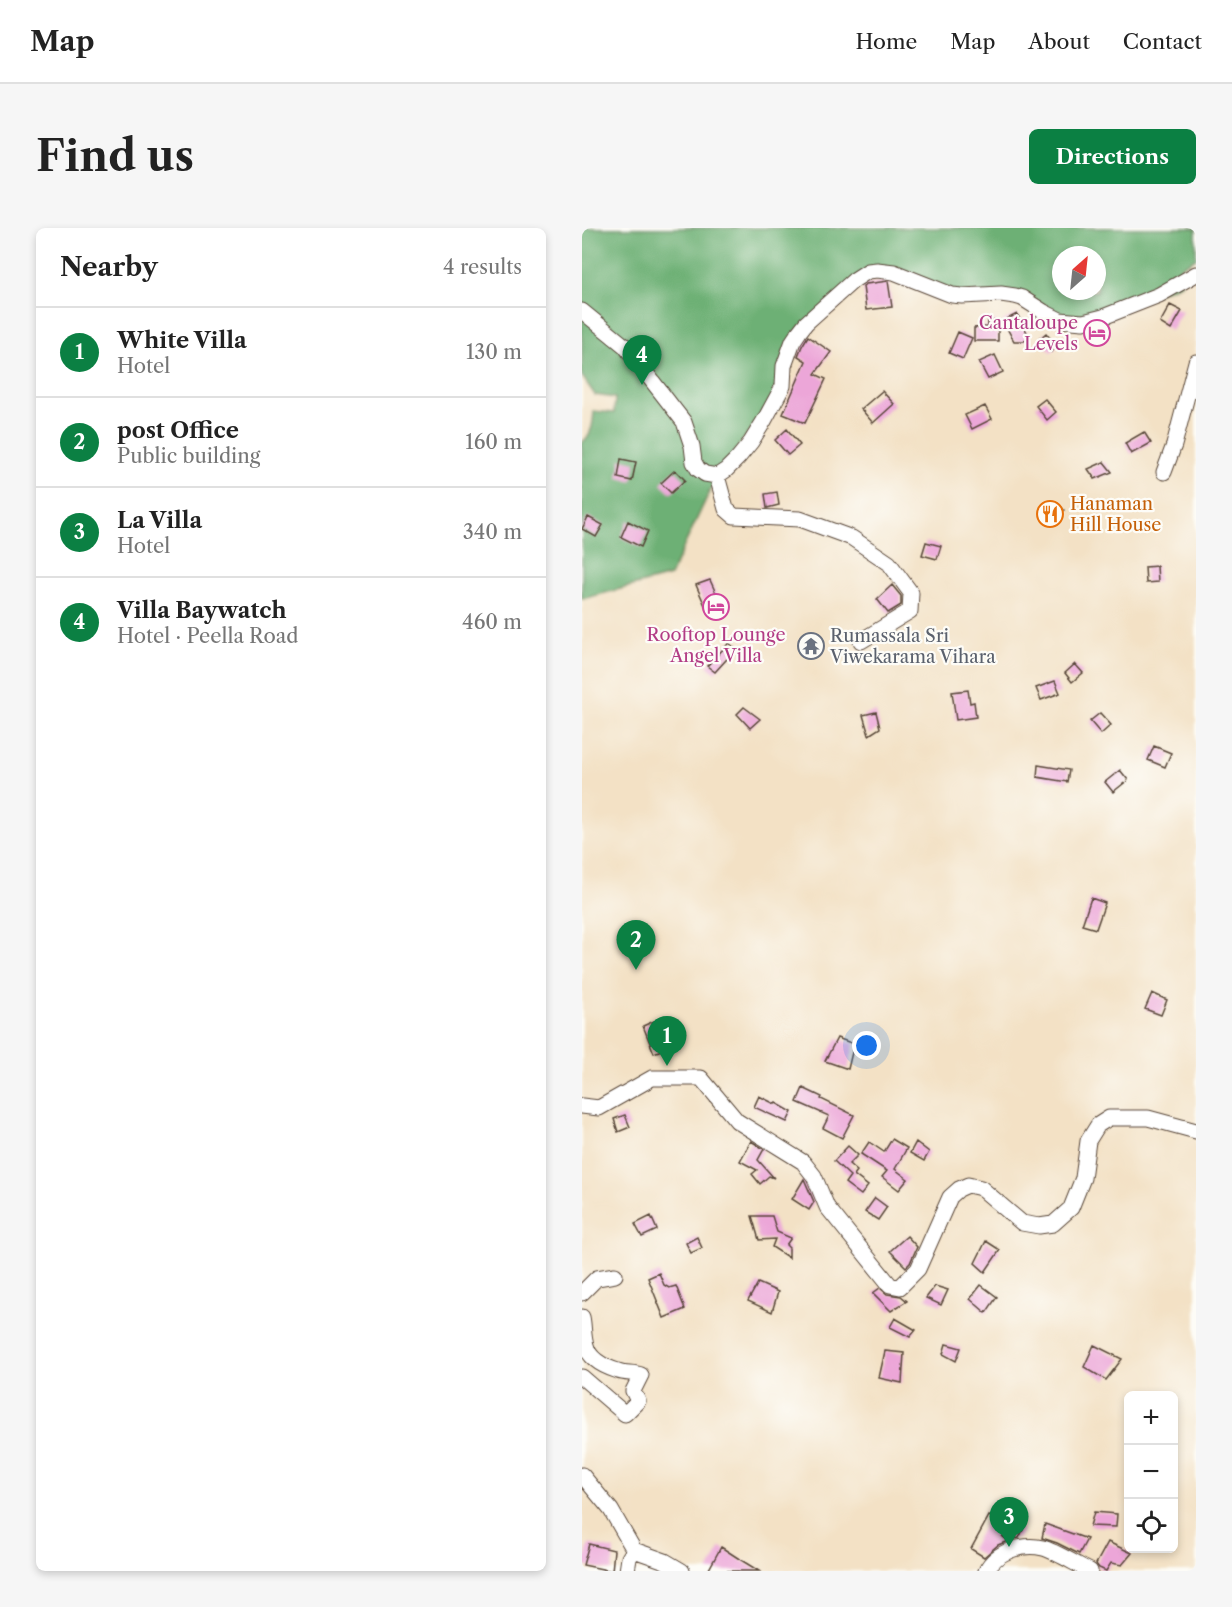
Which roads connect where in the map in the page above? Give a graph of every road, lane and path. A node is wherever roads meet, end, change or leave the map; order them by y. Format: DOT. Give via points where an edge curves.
graph roads {
  1 [pos="1196,274"];
  2 [pos="582,311"];
  3 [pos="1196,362"];
  4 [pos="1164,472"];
  5 [pos="717,476"];
  6 [pos="861,641"];
  7 [pos="582,1106"];
  8 [pos="1196,1131"];
  9 [pos="615,1275"];
  10 [pos="582,1293"];
  11 [pos="582,1317"];
  12 [pos="582,1377"];
  13 [pos="582,1475"];
  14 [pos="634,1550"];
  15 [pos="627,1571"];
  16 [pos="682,1571"];
  17 [pos="986,1571"];
  18 [pos="1090,1571"];
  1 -- 5 [label="street" via="1159,295 1083,322 1060,320 1015,296 952,295 894,272 877,270 859,275 799,332 784,366 783,386 764,421 738,458"];
  2 -- 5 [label="street" via="625,346 684,422 698,469"];
  3 -- 4 [label="street"];
  5 -- 6 [label="street" via="726,509 734,516 800,519 852,538 889,563 911,593 910,612"];
  7 -- 8 [label="street" via="599,1108 652,1078 701,1078 737,1120 803,1162 814,1176 827,1207 857,1246 890,1285 900,1287 918,1269 950,1197 959,1189 968,1185 981,1188 1023,1223 1053,1224 1071,1208 1083,1178 1088,1141 1098,1125 1109,1118 1148,1118"];
  9 -- 10 [label="street" via="597,1278"];
  11 -- 12 [label="street" via="586,1346 600,1363 620,1372 641,1375 633,1391 638,1401 625,1414"];
  13 -- 14 [label="street" via="611,1510"];
  14 -- 15 [label="street"];
  14 -- 16 [label="street"];
  17 -- 18 [label="street" via="1006,1551 1028,1547 1044,1548"];
}
